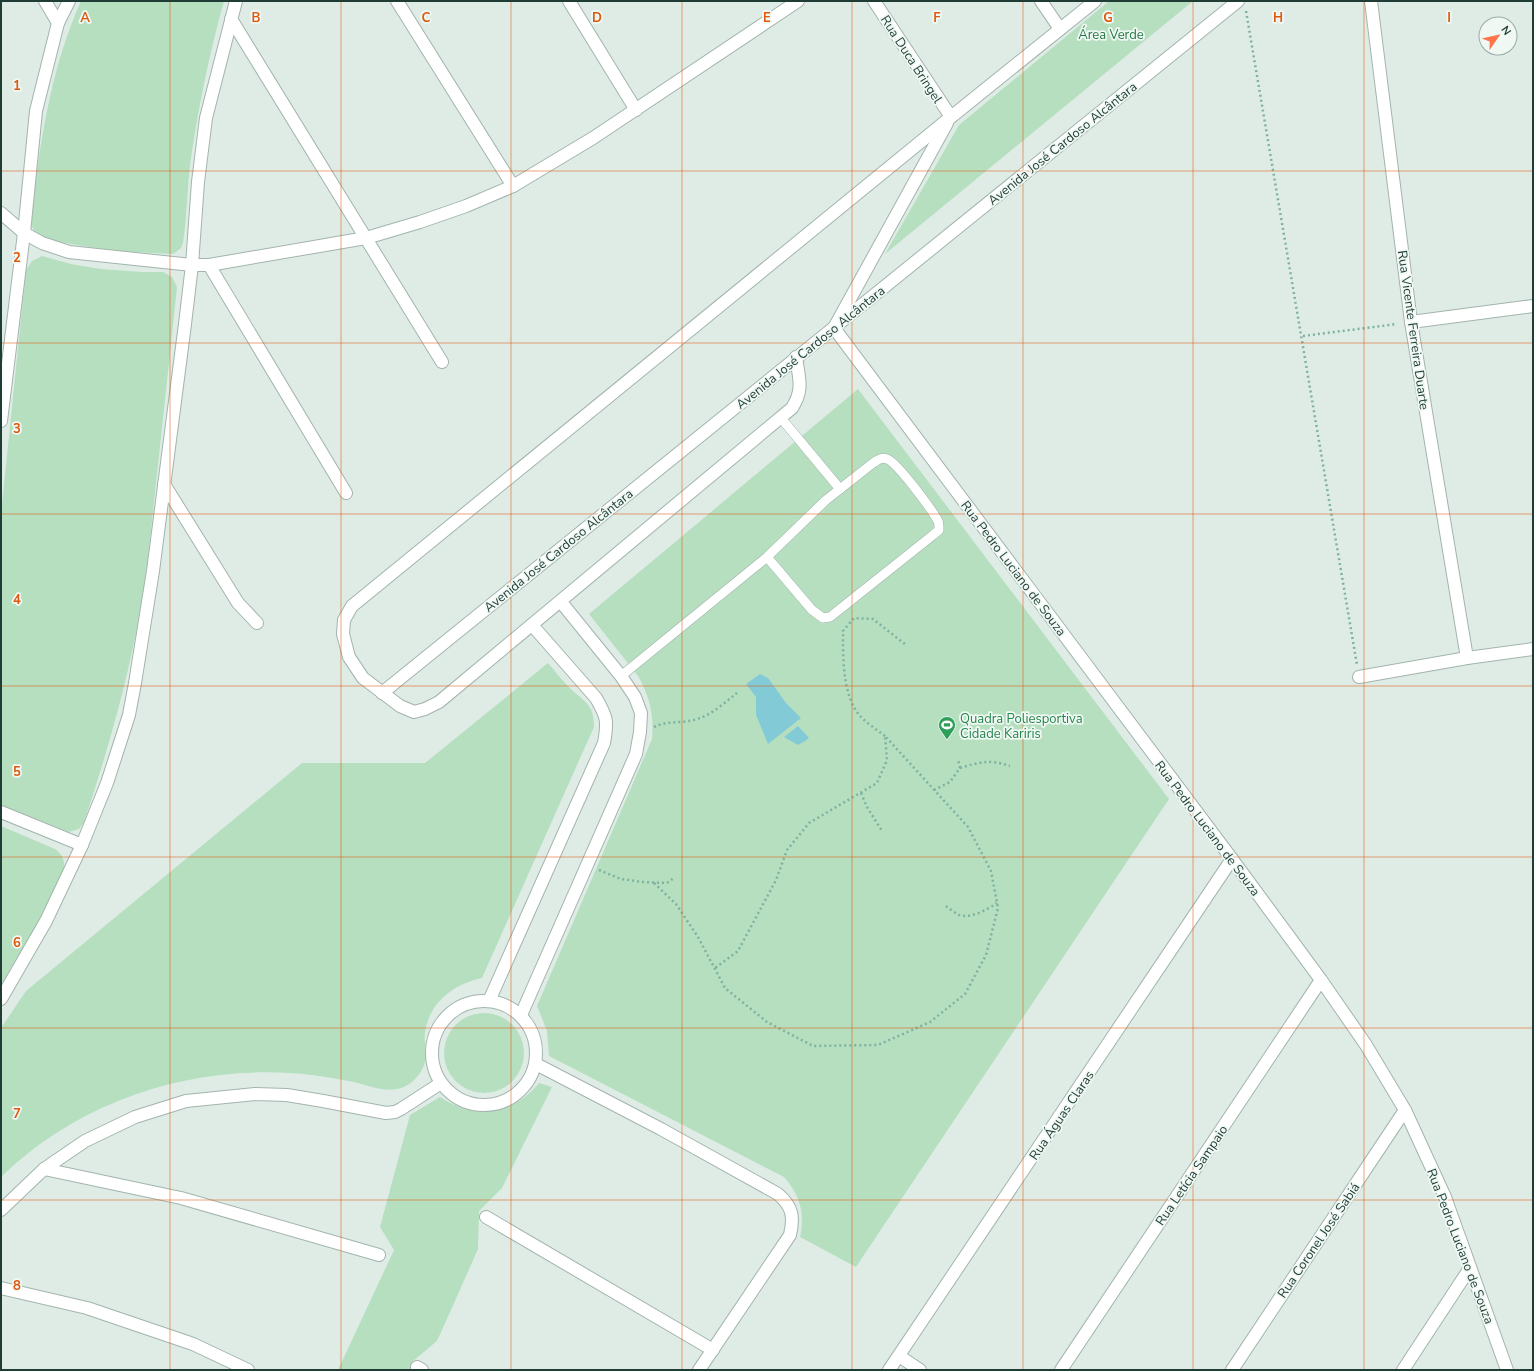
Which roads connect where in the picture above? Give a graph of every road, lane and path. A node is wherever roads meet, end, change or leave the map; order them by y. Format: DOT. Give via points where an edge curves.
graph roads {
  1 [pos="45,1"];
  2 [pos="69,1"];
  3 [pos="236,1"];
  4 [pos="397,1"];
  5 [pos="569,1"];
  6 [pos="798,1"];
  7 [pos="874,1"];
  8 [pos="1041,1"];
  9 [pos="1095,1"];
  10 [pos="1371,1"];
  11 [pos="1242,5"];
  12 [pos="231,19"];
  13 [pos="58,23"];
  14 [pos="1060,29"];
  15 [pos="636,110"];
  16 [pos="951,117"];
  17 [pos="513,186"];
  18 [pos="1,213"];
  19 [pos="24,233"];
  20 [pos="366,238"];
  21 [pos="192,264"];
  22 [pos="210,265"];
  23 [pos="1533,306"];
  24 [pos="1411,322"];
  25 [pos="834,328"];
  26 [pos="1302,336"];
  27 [pos="796,358"];
  28 [pos="442,362"];
  29 [pos="781,418"];
  30 [pos="1,421"];
  31 [pos="164,484"];
  32 [pos="840,489"];
  33 [pos="346,493"];
  34 [pos="767,558"];
  35 [pos="560,602"];
  36 [pos="257,623"];
  37 [pos="532,625"];
  38 [pos="906,645"];
  39 [pos="1533,649"];
  40 [pos="1467,658"];
  41 [pos="621,676"];
  42 [pos="1359,677"];
  43 [pos="382,693"];
  44 [pos="737,693"];
  45 [pos="640,732"];
  46 [pos="885,736"];
  47 [pos="958,759"];
  48 [pos="1010,766"];
  49 [pos="960,768"];
  50 [pos="934,790"];
  51 [pos="861,793"];
  52 [pos="1,812"];
  53 [pos="882,832"];
  54 [pos="82,845"];
  55 [pos="1232,859"];
  56 [pos="587,865"];
  57 [pos="674,878"];
  58 [pos="654,883"];
  59 [pos="997,903"];
  60 [pos="946,906"];
  61 [pos="715,968"];
  62 [pos="1321,980"];
  63 [pos="1,999"];
  64 [pos="489,1001"];
  65 [pos="521,1015"];
  66 [pos="536,1064"];
  67 [pos="441,1083"];
  68 [pos="1405,1110"];
  69 [pos="44,1169"];
  70 [pos="1,1210"];
  71 [pos="486,1217"];
  72 [pos="379,1255"];
  73 [pos="1470,1268"];
  74 [pos="1,1288"];
  75 [pos="713,1350"];
  76 [pos="899,1356"];
  77 [pos="248,1370"];
  78 [pos="699,1370"];
  79 [pos="889,1370"];
  80 [pos="920,1370"];
  81 [pos="1061,1370"];
  82 [pos="1232,1370"];
  83 [pos="1403,1370"];
  84 [pos="1507,1370"];
  1 -- 13 [label="street"];
  2 -- 13 [label="street"];
  3 -- 12 [label="street"];
  4 -- 17 [label="street"];
  5 -- 15 [label="street"];
  6 -- 15 [label="street"];
  7 -- 16 [label="street, Rua Duca Bringel"];
  8 -- 14 [label="street"];
  9 -- 14 [label="street"];
  10 -- 24 [label="street, Rua Vicente Ferreira Duarte"];
  11 -- 25 [label="street, Avenida José Cardoso Alcântara"];
  11 -- 26 [label="path"];
  12 -- 20 [label="street"];
  12 -- 21 [label="street" via="206,118"];
  13 -- 19 [label="street" via="36,110"];
  14 -- 16 [label="street"];
  15 -- 17 [label="street"];
  16 -- 25 [label="street"];
  16 -- 43 [label="street" via="352,606 344,620 343,634 349,657 363,678"];
  17 -- 20 [label="street" via="466,206"];
  18 -- 19 [label="street"];
  19 -- 21 [label="street" via="42,243 69,252"];
  19 -- 30 [label="street"];
  20 -- 22 [label="street"];
  20 -- 28 [label="street"];
  21 -- 22 [label="street"];
  21 -- 31 [label="street"];
  22 -- 33 [label="street"];
  23 -- 24 [label="street"];
  24 -- 26 [label="path"];
  24 -- 40 [label="street, Rua Vicente Ferreira Duarte"];
  25 -- 27 [label="street, Avenida José Cardoso Alcântara"];
  25 -- 55 [label="street, Rua Pedro Luciano de Souza"];
  26 -- 42 [label="path"];
  27 -- 29 [label="street" via="800,389 798,399"];
  27 -- 43 [label="street, Avenida José Cardoso Alcântara"];
  29 -- 32 [label="lane"];
  29 -- 35 [label="street"];
  31 -- 36 [label="street" via="238,603"];
  31 -- 54 [label="street" via="129,715 107,783"];
  32 -- 34 [label="lane"];
  32 -- 34 [label="lane" via="872,463 881,458 888,459 921,496 939,522 939,530 830,617 823,618 812,610"];
  34 -- 41 [label="lane"];
  35 -- 37 [label="street"];
  35 -- 41 [label="street"];
  37 -- 43 [label="street" via="439,702 425,709 414,712"];
  37 -- 64 [label="street" via="596,698 604,712 607,725 604,743"];
  38 -- 46 [label="path" via="873,619 854,618 843,630 848,695 860,716"];
  39 -- 40 [label="street"];
  40 -- 42 [label="street"];
  41 -- 45 [label="street" via="635,697 641,713"];
  44 -- 45 [label="path" via="698,719 663,722"];
  45 -- 56 [label="street" via="636,754"];
  46 -- 50 [label="path"];
  46 -- 51 [label="path" via="887,760 877,783"];
  47 -- 49 [label="path"];
  48 -- 49 [label="path" via="996,761"];
  49 -- 50 [label="path" via="950,782"];
  50 -- 59 [label="path" via="968,827 990,871"];
  51 -- 53 [label="path"];
  51 -- 61 [label="path" via="809,823 787,850 776,880 738,952"];
  52 -- 54 [label="street"];
  54 -- 63 [label="street" via="46,921"];
  55 -- 62 [label="street, Rua Pedro Luciano de Souza"];
  55 -- 76 [label="street, Rua Águas Claras"];
  56 -- 58 [label="path" via="621,880"];
  56 -- 65 [label="street"];
  57 -- 58 [label="path" via="667,883"];
  58 -- 61 [label="path" via="676,904"];
  59 -- 60 [label="path" via="986,911 960,915"];
  59 -- 61 [label="path" via="986,956 965,994 930,1022 878,1045 813,1046 767,1022 725,988"];
  62 -- 68 [label="street, Rua Pedro Luciano de Souza" via="1366,1045"];
  62 -- 81 [label="street, Rua Letícia Sampaio"];
  64 -- 65 [label="street"];
  64 -- 67 [label="street" via="472,1002 456,1008 443,1019 435,1034 432,1051 434,1068"];
  65 -- 66 [label="street" via="531,1029 536,1046"];
  66 -- 67 [label="street" via="529,1080 518,1094 497,1104 485,1106 468,1103 453,1095"];
  66 -- 75 [label="street" via="765,1186 786,1201 793,1222 790,1235"];
  67 -- 69 [label="street" via="395,1112 386,1113 287,1095 255,1094 186,1101 135,1117 85,1141"];
  68 -- 73 [label="street, Rua Pedro Luciano de Souza" via="1445,1197"];
  68 -- 82 [label="street, Rua Coronel José Sabiá"];
  69 -- 70 [label="street"];
  69 -- 72 [label="street" via="181,1198"];
  71 -- 75 [label="street"];
  73 -- 83 [label="street"];
  73 -- 84 [label="street, Rua Pedro Luciano de Souza"];
  74 -- 77 [label="street" via="87,1308 194,1344"];
  75 -- 78 [label="street"];
  76 -- 79 [label="street, Rua Águas Claras"];
  76 -- 80 [label="street"];
}
